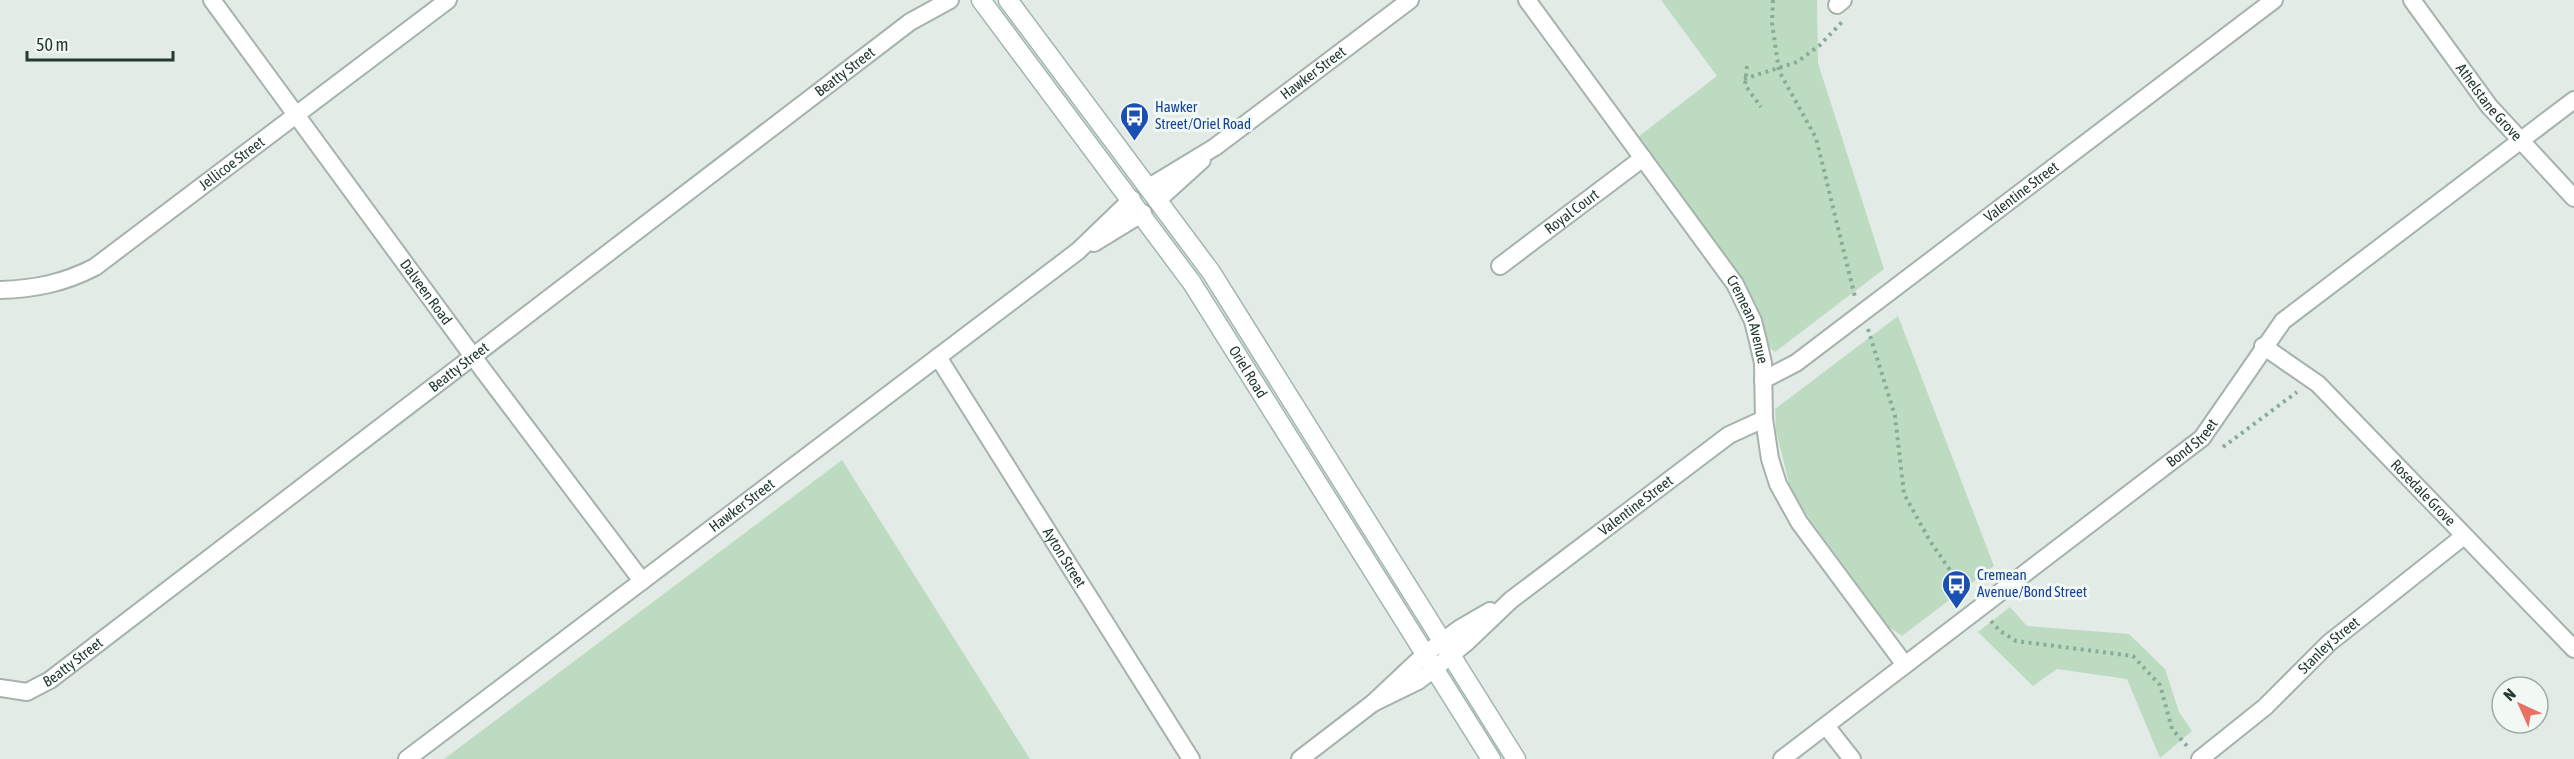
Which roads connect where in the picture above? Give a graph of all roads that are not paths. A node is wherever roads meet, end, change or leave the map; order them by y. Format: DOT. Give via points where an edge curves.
graph roads {
  1 [pos="212,0"];
  2 [pos="448,0"];
  3 [pos="930,0"];
  4 [pos="950,0"];
  5 [pos="981,0"];
  6 [pos="1008,0"];
  7 [pos="1410,0"];
  8 [pos="1527,0"];
  9 [pos="2274,0"];
  10 [pos="2412,0"];
  11 [pos="910,22"];
  12 [pos="2574,100"];
  13 [pos="296,115"];
  14 [pos="2519,141"];
  15 [pos="1643,158"];
  16 [pos="1154,193"];
  17 [pos="2574,198"];
  18 [pos="1137,206"];
  19 [pos="1500,266"];
  20 [pos="0,290"];
  21 [pos="2263,346"];
  22 [pos="472,355"];
  23 [pos="938,357"];
  24 [pos="1763,380"];
  25 [pos="1764,419"];
  26 [pos="2464,536"];
  27 [pos="642,580"];
  28 [pos="1447,648"];
  29 [pos="2574,649"];
  30 [pos="1430,661"];
  31 [pos="1905,665"];
  32 [pos="0,688"];
  33 [pos="1826,726"];
  34 [pos="2197,757"];
  35 [pos="407,759"];
  36 [pos="1191,759"];
  37 [pos="1300,759"];
  38 [pos="1491,759"];
  39 [pos="1516,759"];
  40 [pos="1782,759"];
  41 [pos="1852,759"];
  1 -- 13 [label="street, Dalveen Road"];
  2 -- 13 [label="street, Jellicoe Street"];
  3 -- 11 [label="street, Beatty Street"];
  4 -- 11 [label="street, Beatty Street"];
  5 -- 18 [label="main road, Oriel Road"];
  6 -- 16 [label="main road, Oriel Road"];
  7 -- 16 [label="street, Hawker Street" via="1215,147 1177,185"];
  8 -- 15 [label="street, Cremean Avenue"];
  9 -- 24 [label="street, Valentine Street" via="1796,363"];
  10 -- 14 [label="street, Athelstane Grove"];
  11 -- 22 [label="street, Beatty Street"];
  12 -- 14 [label="street, Bond Street"];
  13 -- 20 [label="street, Jellicoe Street" via="95,267 54,284"];
  13 -- 22 [label="street, Dalveen Road"];
  14 -- 17 [label="street, Athelstane Grove"];
  14 -- 21 [label="street, Bond Street" via="2283,321"];
  15 -- 19 [label="street, Royal Court"];
  15 -- 24 [label="street, Cremean Avenue" via="1724,267 1744,301 1758,341"];
  16 -- 18 [label="main road"];
  16 -- 28 [label="main road, Oriel Road" via="1216,281"];
  18 -- 23 [label="street, Hawker Street" via="1126,226 1078,252"];
  18 -- 30 [label="main road, Oriel Road" via="1204,302"];
  21 -- 26 [label="street, Rosedale Grove" via="2318,384"];
  21 -- 31 [label="street, Bond Street" via="2202,438 1973,602"];
  22 -- 27 [label="street, Dalveen Road"];
  22 -- 32 [label="street, Beatty Street" via="50,680 27,692"];
  23 -- 27 [label="street, Hawker Street"];
  23 -- 36 [label="street, Ayton Street"];
  24 -- 25 [label="street, Cremean Avenue"];
  25 -- 28 [label="street, Valentine Street" via="1728,435"];
  25 -- 31 [label="street, Cremean Avenue" via="1770,459 1785,499"];
  26 -- 29 [label="street, Rosedale Grove"];
  26 -- 34 [label="street, Stanley Street" via="2329,643 2265,707"];
  27 -- 35 [label="street, Hawker Street"];
  28 -- 30 [label="street, Valentine Street"];
  28 -- 39 [label="main road, Oriel Road"];
  30 -- 37 [label="street, Valentine Street" via="1418,681 1373,703"];
  30 -- 38 [label="main road, Oriel Road"];
  31 -- 33 [label="street, Bond Street"];
  33 -- 40 [label="street, Bond Street"];
  33 -- 41 [label="street"];
}
